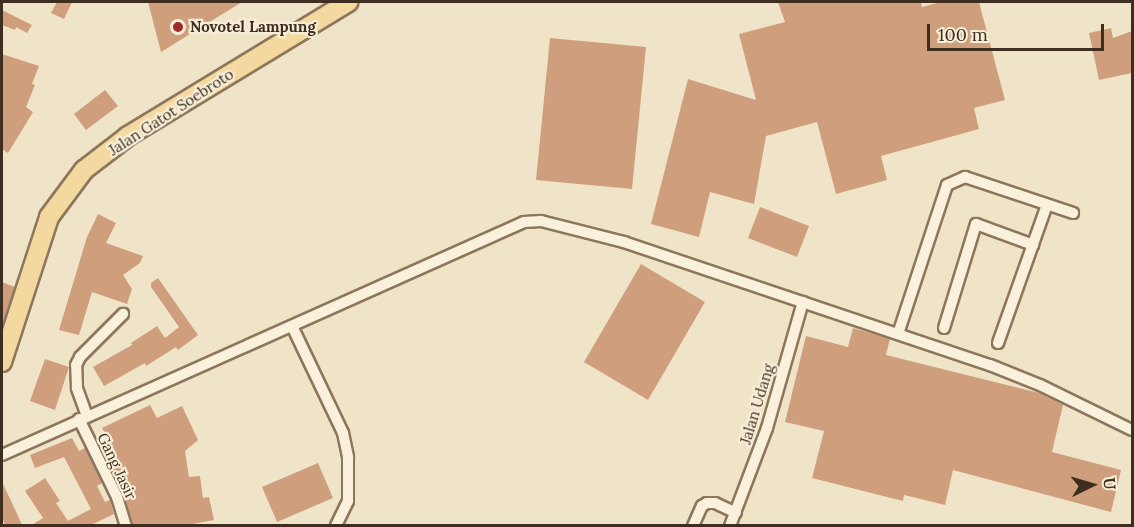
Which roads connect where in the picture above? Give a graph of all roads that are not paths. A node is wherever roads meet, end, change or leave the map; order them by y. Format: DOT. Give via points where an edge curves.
graph roads {
  1 [pos="348,2"];
  2 [pos="1047,205"];
  3 [pos="1073,213"];
  4 [pos="1033,244"];
  5 [pos="803,302"];
  6 [pos="123,314"];
  7 [pos="292,326"];
  8 [pos="944,328"];
  9 [pos="898,334"];
  10 [pos="998,343"];
  11 [pos="2,362"];
  12 [pos="83,417"];
  13 [pos="1132,430"];
  14 [pos="2,456"];
  15 [pos="736,513"];
  16 [pos="126,525"];
  17 [pos="336,525"];
  18 [pos="693,525"];
  19 [pos="730,525"];
  1 -- 11 [label="main road, Jalan Gatot Soebroto" via="129,136 84,171 49,217"];
  2 -- 3 [label="street"];
  2 -- 4 [label="street"];
  2 -- 9 [label="street" via="965,177 947,185"];
  4 -- 8 [label="street" via="976,224"];
  4 -- 10 [label="street"];
  5 -- 7 [label="street" via="624,242 541,221 524,222"];
  5 -- 9 [label="street"];
  5 -- 15 [label="street, Jalan Udang" via="767,428"];
  6 -- 12 [label="street, Gang Jasir" via="76,365"];
  7 -- 12 [label="street"];
  7 -- 17 [label="street" via="343,433 348,457 348,501"];
  9 -- 13 [label="street" via="1040,385"];
  12 -- 14 [label="street"];
  12 -- 16 [label="street, Gang Jasir"];
  15 -- 18 [label="street" via="707,503"];
  15 -- 19 [label="street, Jalan Udang"];
}
